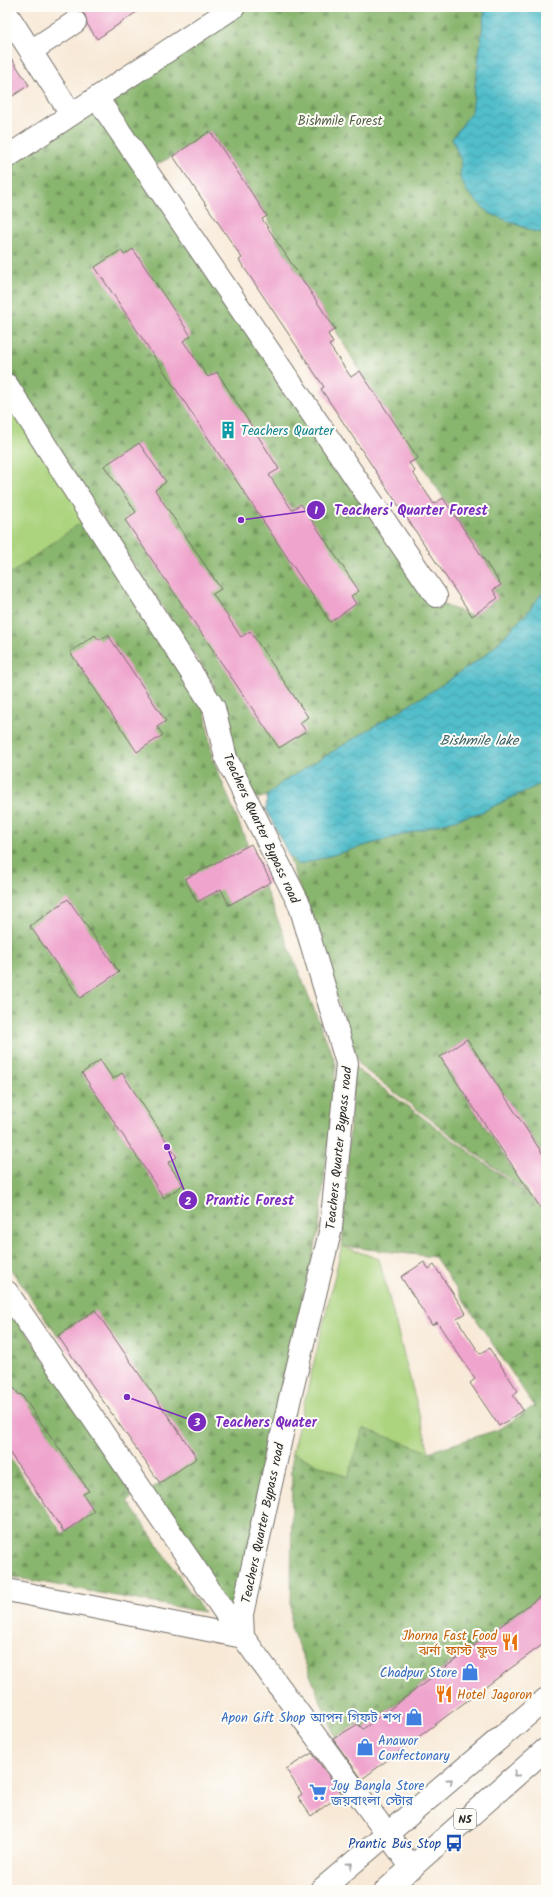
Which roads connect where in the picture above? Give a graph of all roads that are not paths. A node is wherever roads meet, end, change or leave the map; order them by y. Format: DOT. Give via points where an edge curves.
graph roads {
  1 [pos="234,7"];
  2 [pos="7,14"];
  3 [pos="75,22"];
  4 [pos="31,51"];
  5 [pos="97,98"];
  6 [pos="71,114"];
  7 [pos="7,156"];
  8 [pos="7,385"];
  9 [pos="436,596"];
  10 [pos="7,1292"];
  11 [pos="7,1590"];
  12 [pos="243,1637"];
  13 [pos="546,1699"];
  14 [pos="546,1749"];
  15 [pos="388,1833"];
  16 [pos="412,1868"];
  17 [pos="321,1890"];
  18 [pos="386,1890"];
  1 -- 5 [label="main road"];
  2 -- 4 [label="main road"];
  3 -- 4 [label="main road"];
  4 -- 6 [label="main road"];
  5 -- 6 [label="main road"];
  5 -- 9 [label="main road"];
  6 -- 7 [label="main road"];
  8 -- 12 [label="main road, Teachers Quarter Bypass road" via="214,708 226,758 300,906 347,1063 331,1228 242,1614"];
  10 -- 12 [label="main road"];
  11 -- 12 [label="main road"];
  12 -- 15 [label="main road"];
  15 -- 13 [label="main road, one-way"];
  14 -- 16 [label="main road, N5, one-way"];
  15 -- 16 [label="main road"];
  17 -- 15 [label="main road, one-way"];
  16 -- 18 [label="main road, N5"];
}
